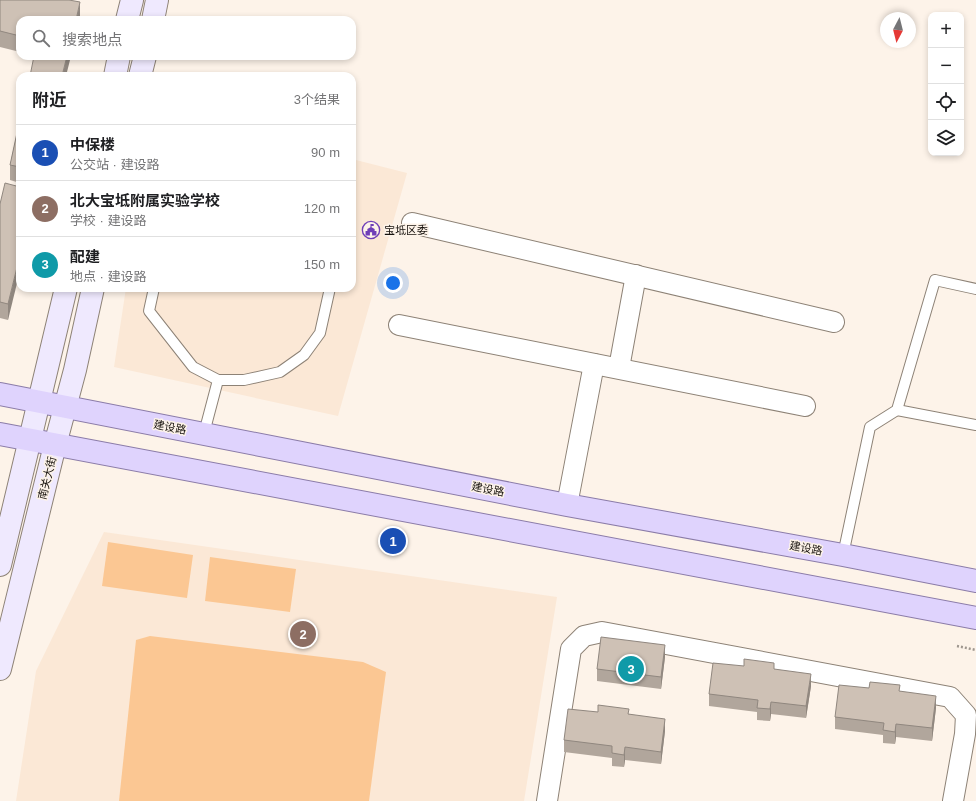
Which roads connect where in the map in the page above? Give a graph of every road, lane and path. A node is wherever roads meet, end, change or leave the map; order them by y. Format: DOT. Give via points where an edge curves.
graph roads {
  1 [pos="132,0"];
  2 [pos="157,0"];
  3 [pos="128,16"];
  4 [pos="153,16"];
  5 [pos="118,60"];
  6 [pos="144,60"];
  7 [pos="115,72"];
  8 [pos="141,72"];
  9 [pos="412,223"];
  10 [pos="636,275"];
  11 [pos="976,289"];
  12 [pos="65,292"];
  13 [pos="92,292"];
  14 [pos="153,292"];
  15 [pos="329,292"];
  16 [pos="834,322"];
  17 [pos="399,325"];
  18 [pos="594,364"];
  19 [pos="619,368"];
  20 [pos="218,380"];
  21 [pos="0,394"];
  22 [pos="40,402"];
  23 [pos="65,406"];
  24 [pos="805,406"];
  25 [pos="897,410"];
  26 [pos="976,425"];
  27 [pos="204,433"];
  28 [pos="0,434"];
  29 [pos="30,440"];
  30 [pos="55,445"];
  31 [pos="567,505"];
  32 [pos="843,555"];
  33 [pos="0,565"];
  34 [pos="976,581"];
  35 [pos="976,618"];
  36 [pos="957,646"];
  37 [pos="976,650"];
  38 [pos="0,669"];
  39 [pos="547,801"];
  40 [pos="953,801"];
  1 -- 3 [label="main road"];
  2 -- 4 [label="main road"];
  5 -- 7 [label="main road"];
  6 -- 8 [label="main road"];
  9 -- 10 [label="street"];
  10 -- 16 [label="street"];
  10 -- 19 [label="street"];
  11 -- 25 [label="lane" via="935,280"];
  12 -- 22 [label="main road"];
  13 -- 23 [label="main road, 南关大街"];
  14 -- 20 [label="lane" via="149,311 193,367"];
  15 -- 20 [label="lane" via="320,333 304,355 280,372 244,380"];
  17 -- 18 [label="street"];
  18 -- 19 [label="street"];
  18 -- 31 [label="street"];
  19 -- 24 [label="street"];
  20 -- 27 [label="lane"];
  21 -- 22 [label="main road, 建设路"];
  22 -- 23 [label="main road, 建设路"];
  22 -- 29 [label="main road"];
  23 -- 27 [label="main road, 建设路"];
  23 -- 30 [label="main road, 南关大街"];
  25 -- 26 [label="lane"];
  25 -- 32 [label="lane" via="870,427"];
  27 -- 31 [label="main road, 建设路"];
  28 -- 29 [label="main road"];
  29 -- 30 [label="main road"];
  29 -- 33 [label="main road"];
  30 -- 35 [label="main road"];
  30 -- 38 [label="main road, 南关大街"];
  31 -- 32 [label="main road, 建设路"];
  32 -- 34 [label="main road, 建设路"];
  36 -- 37 [label="path"];
  39 -- 40 [label="street" via="571,649 584,636 602,632 950,697 966,715"];
}
